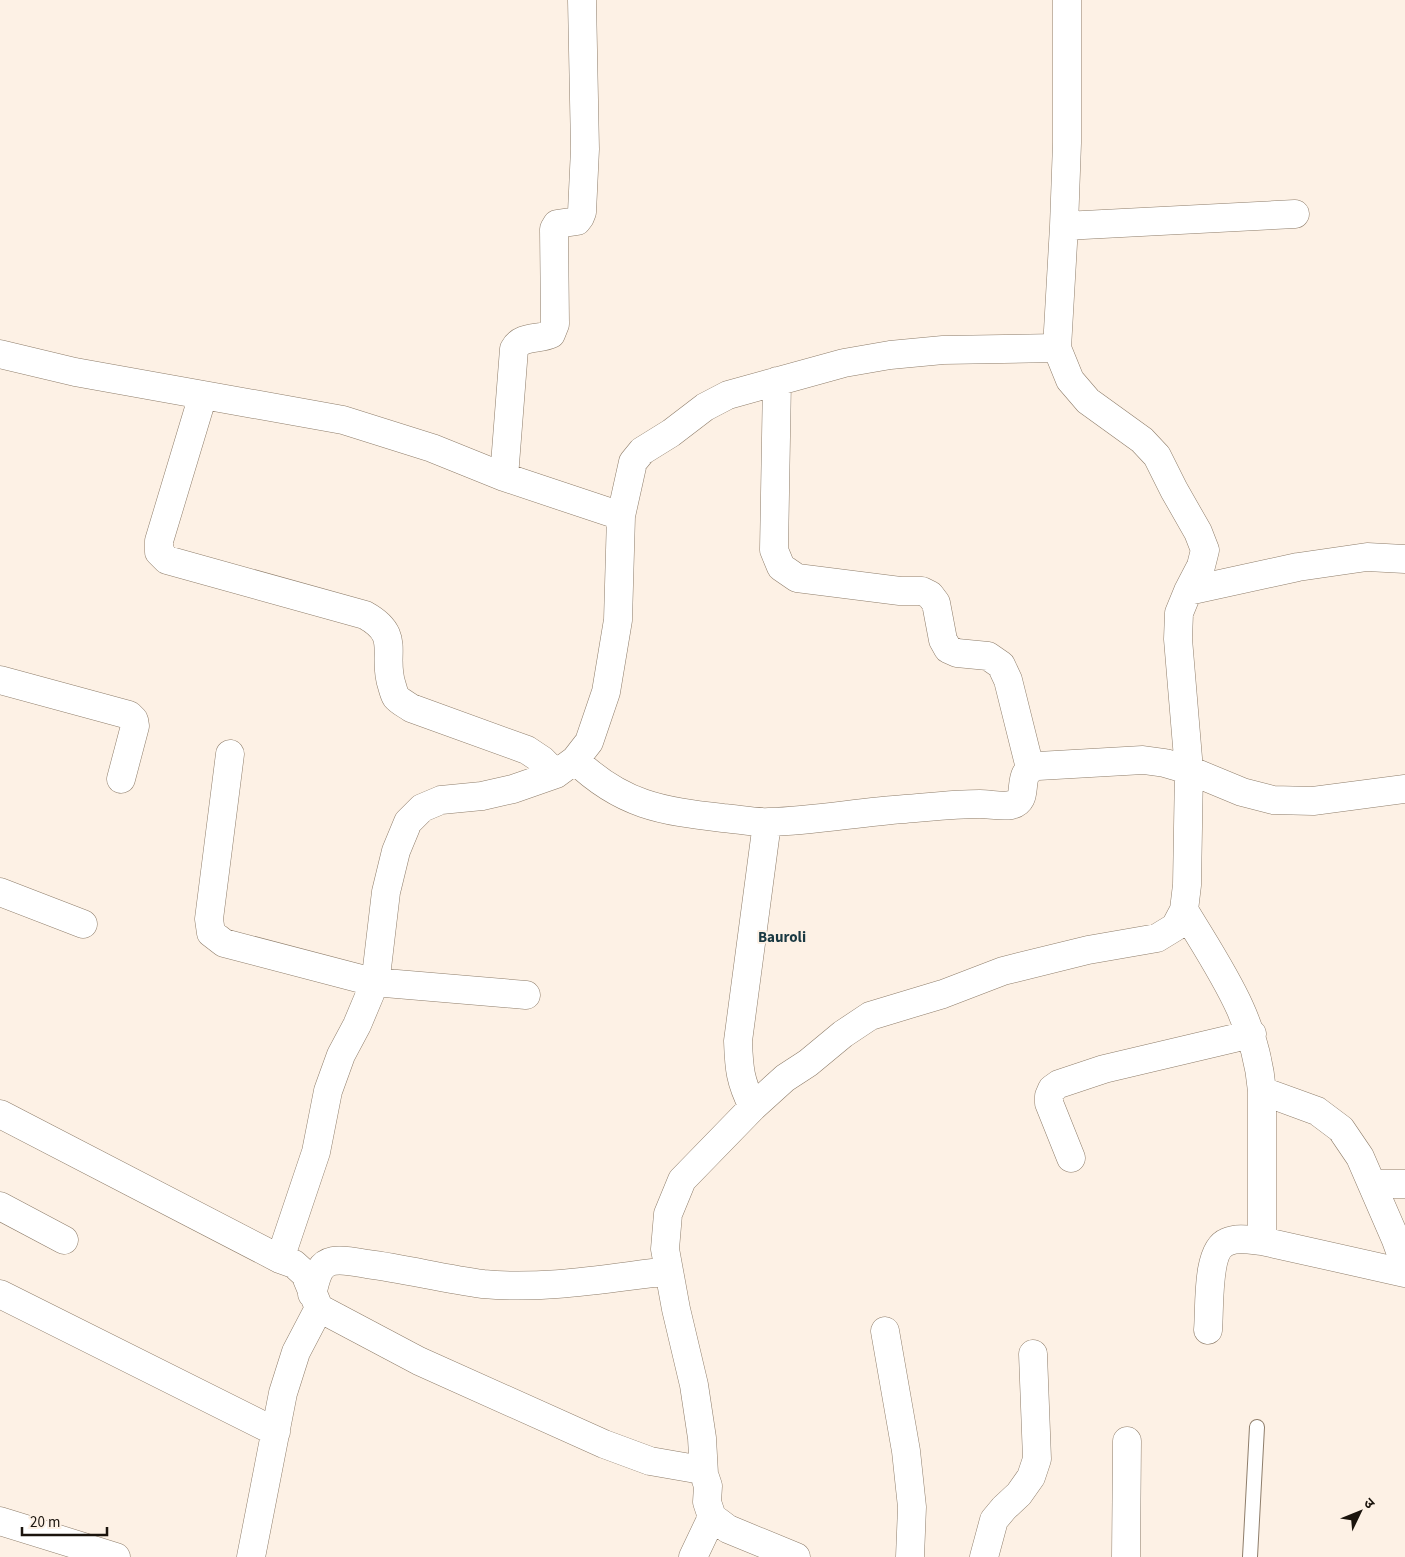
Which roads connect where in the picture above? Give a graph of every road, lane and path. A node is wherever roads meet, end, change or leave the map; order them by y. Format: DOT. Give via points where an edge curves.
graph roads {
  1 [pos="582,0"];
  2 [pos="1067,0"];
  3 [pos="1295,214"];
  4 [pos="1064,226"];
  5 [pos="1057,348"];
  6 [pos="0,354"];
  7 [pos="777,381"];
  8 [pos="203,395"];
  9 [pos="504,477"];
  10 [pos="620,516"];
  11 [pos="1405,560"];
  12 [pos="1188,591"];
  13 [pos="0,680"];
  14 [pos="230,754"];
  15 [pos="566,767"];
  16 [pos="1030,768"];
  17 [pos="1189,770"];
  18 [pos="121,780"];
  19 [pos="1405,789"];
  20 [pos="767,823"];
  21 [pos="0,892"];
  22 [pos="1184,910"];
  23 [pos="83,924"];
  24 [pos="373,982"];
  25 [pos="526,995"];
  26 [pos="1252,1034"];
  27 [pos="1262,1091"];
  28 [pos="753,1107"];
  29 [pos="0,1114"];
  30 [pos="1071,1158"];
  31 [pos="1372,1184"];
  32 [pos="1405,1184"];
  33 [pos="0,1206"];
  34 [pos="64,1240"];
  35 [pos="1262,1241"];
  36 [pos="280,1260"];
  37 [pos="1405,1265"];
  38 [pos="669,1271"];
  39 [pos="1405,1273"];
  40 [pos="0,1294"];
  41 [pos="315,1301"];
  42 [pos="1208,1330"];
  43 [pos="885,1331"];
  44 [pos="1033,1354"];
  45 [pos="1257,1427"];
  46 [pos="276,1432"];
  47 [pos="1126,1441"];
  48 [pos="704,1474"];
  49 [pos="712,1517"];
  50 [pos="0,1521"];
  51 [pos="116,1557"];
  52 [pos="251,1557"];
  53 [pos="693,1557"];
  54 [pos="796,1557"];
  55 [pos="910,1557"];
  56 [pos="984,1557"];
  57 [pos="1126,1557"];
  58 [pos="1250,1557"];
  1 -- 9 [label="street" via="585,149 582,212 577,221 560,223 554,228 555,324 551,334 521,340 514,349"];
  2 -- 4 [label="street"];
  3 -- 4 [label="street"];
  4 -- 5 [label="street"];
  5 -- 7 [label="street" via="943,350 890,356 844,363"];
  5 -- 12 [label="street" via="1070,380 1088,401 1142,440 1157,456 1198,532 1205,550"];
  6 -- 8 [label="street" via="75,372"];
  7 -- 10 [label="street" via="728,395 642,451 633,462"];
  7 -- 16 [label="street" via="774,550 781,567 796,578 930,595 936,603 943,640 948,649 988,656 1001,665 1008,680"];
  8 -- 9 [label="street" via="343,420 432,448"];
  8 -- 15 [label="street" via="159,541 159,552 167,560 365,615 385,630 389,643 389,677 396,697 411,708"];
  9 -- 10 [label="street"];
  10 -- 15 [label="street" via="618,620 606,692 589,742"];
  11 -- 12 [label="street" via="1367,557 1298,567"];
  12 -- 17 [label="street" via="1179,612 1178,639"];
  13 -- 18 [label="street" via="129,715 135,726"];
  14 -- 24 [label="street" via="209,919 211,934 224,943"];
  15 -- 20 [label="street" via="592,776 618,793 650,806"];
  15 -- 24 [label="street" via="513,790 441,800 422,808 408,822 396,851 386,892"];
  16 -- 17 [label="street" via="1143,760"];
  16 -- 20 [label="street" via="1024,774 1019,800 1011,805 901,809"];
  17 -- 19 [label="street" via="1242,792 1273,800 1313,801"];
  17 -- 22 [label="street" via="1188,885"];
  20 -- 28 [label="street" via="738,1041 743,1088"];
  21 -- 23 [label="street"];
  22 -- 26 [label="street" via="1234,994"];
  22 -- 28 [label="street" via="1175,926 1157,938 1088,950 1003,971 943,994 870,1016 786,1078"];
  24 -- 25 [label="street"];
  24 -- 36 [label="street" via="328,1091 316,1152"];
  26 -- 27 [label="street"];
  26 -- 30 [label="street" via="1104,1069 1052,1088 1049,1103"];
  27 -- 31 [label="street" via="1317,1111 1341,1128 1360,1157"];
  27 -- 35 [label="street"];
  28 -- 38 [label="street" via="682,1180 668,1214 665,1250"];
  29 -- 36 [label="street"];
  31 -- 32 [label="street"];
  31 -- 37 [label="street"];
  33 -- 34 [label="street"];
  35 -- 39 [label="street"];
  35 -- 42 [label="street" via="1227,1242 1218,1249 1212,1262"];
  36 -- 41 [label="street" via="294,1264 305,1274"];
  38 -- 41 [label="street" via="524,1286 482,1284 389,1267 332,1261 318,1271"];
  38 -- 48 [label="street" via="694,1385"];
  40 -- 46 [label="street"];
  41 -- 46 [label="street" via="283,1393"];
  41 -- 48 [label="street" via="420,1361 604,1444 650,1461 696,1469"];
  43 -- 55 [label="street" via="906,1450 912,1507"];
  44 -- 56 [label="street" via="1037,1459 1032,1477 994,1520"];
  45 -- 58 [label="lane"];
  46 -- 52 [label="street"];
  47 -- 57 [label="street"];
  48 -- 49 [label="street"];
  49 -- 53 [label="street"];
  49 -- 54 [label="street" via="728,1529"];
  50 -- 51 [label="street"];
}
